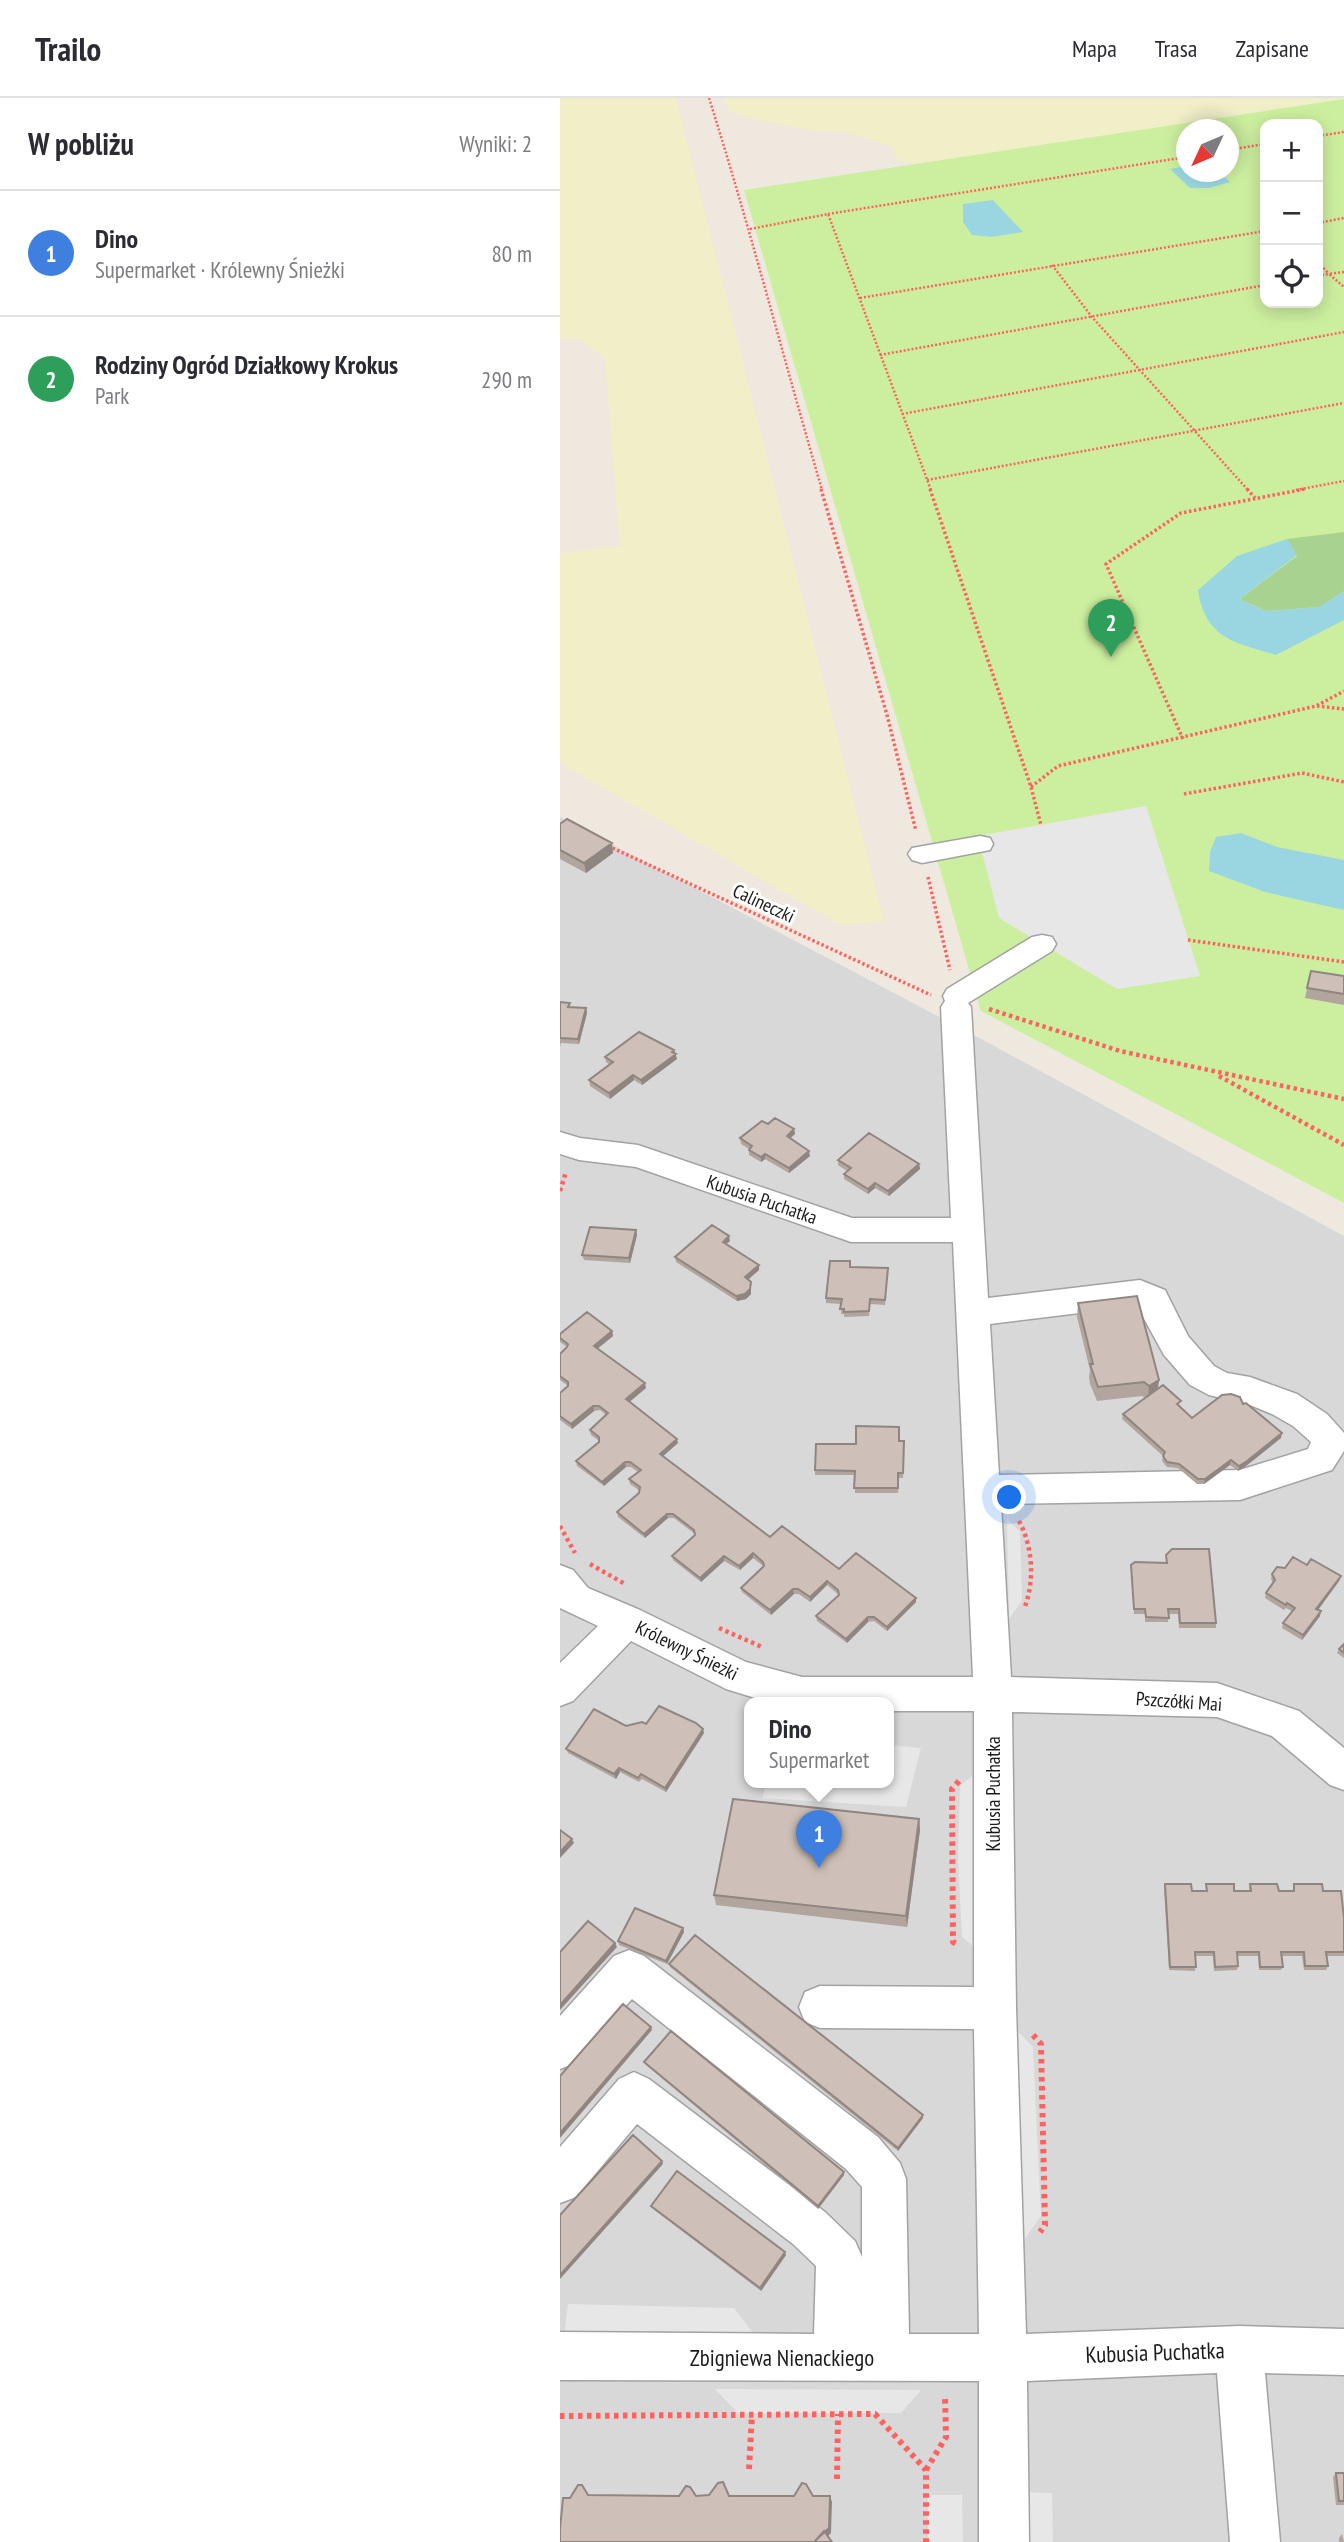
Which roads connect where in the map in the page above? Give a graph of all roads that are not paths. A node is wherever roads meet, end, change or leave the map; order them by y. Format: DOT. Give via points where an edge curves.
graph roads {
  1 [pos="980,845"];
  2 [pos="922,854"];
  3 [pos="1042,944"];
  4 [pos="560,1143"];
  5 [pos="968,1230"];
  6 [pos="972,1313"];
  7 [pos="982,1490"];
  8 [pos="560,1581"];
  9 [pos="630,1604"];
  10 [pos="560,1689"];
  11 [pos="993,1694"];
  12 [pos="1344,1772"];
  13 [pos="820,2007"];
  14 [pos="1012,2019"];
  15 [pos="560,2048"];
  16 [pos="560,2181"];
  17 [pos="1239,2349"];
  18 [pos="1344,2352"];
  19 [pos="560,2356"];
  20 [pos="837,2357"];
  21 [pos="886,2357"];
  22 [pos="1003,2358"];
  23 [pos="1004,2542"];
  24 [pos="1255,2542"];
  1 -- 2 [label="street"];
  3 -- 5 [label="street, Kubusia Puchatka" via="956,1001"];
  4 -- 5 [label="street, Kubusia Puchatka" via="638,1156 850,1230"];
  5 -- 6 [label="street, Kubusia Puchatka"];
  6 -- 7 [label="street, Kubusia Puchatka"];
  6 -- 7 [label="street" via="1140,1293 1153,1299 1188,1362 1213,1382 1293,1408 1321,1426 1331,1442 1321,1460 1240,1485"];
  7 -- 11 [label="street, Kubusia Puchatka"];
  8 -- 9 [label="street, Królewny Śnieżki" via="575,1599"];
  9 -- 10 [label="street, Królewny Śnieżki"];
  9 -- 11 [label="street, Królewny Śnieżki" via="739,1677 802,1694"];
  11 -- 12 [label="street, Pszczółki Mai" via="1217,1700 1285,1723"];
  11 -- 14 [label="street, Kubusia Puchatka"];
  13 -- 14 [label="street"];
  14 -- 22 [label="street, Kubusia Puchatka"];
  15 -- 21 [label="street" via="629,1970 862,2152 884,2179"];
  16 -- 20 [label="street" via="634,2094 809,2228 839,2257"];
  17 -- 18 [label="street"];
  17 -- 22 [label="street, Kubusia Puchatka"];
  17 -- 24 [label="street, Kubusia Puchatka"];
  19 -- 20 [label="street, Zbigniewa Nienackiego"];
  20 -- 21 [label="street, Zbigniewa Nienackiego"];
  21 -- 22 [label="street, Zbigniewa Nienackiego"];
  22 -- 23 [label="street, Kubusia Puchatka"];
}
